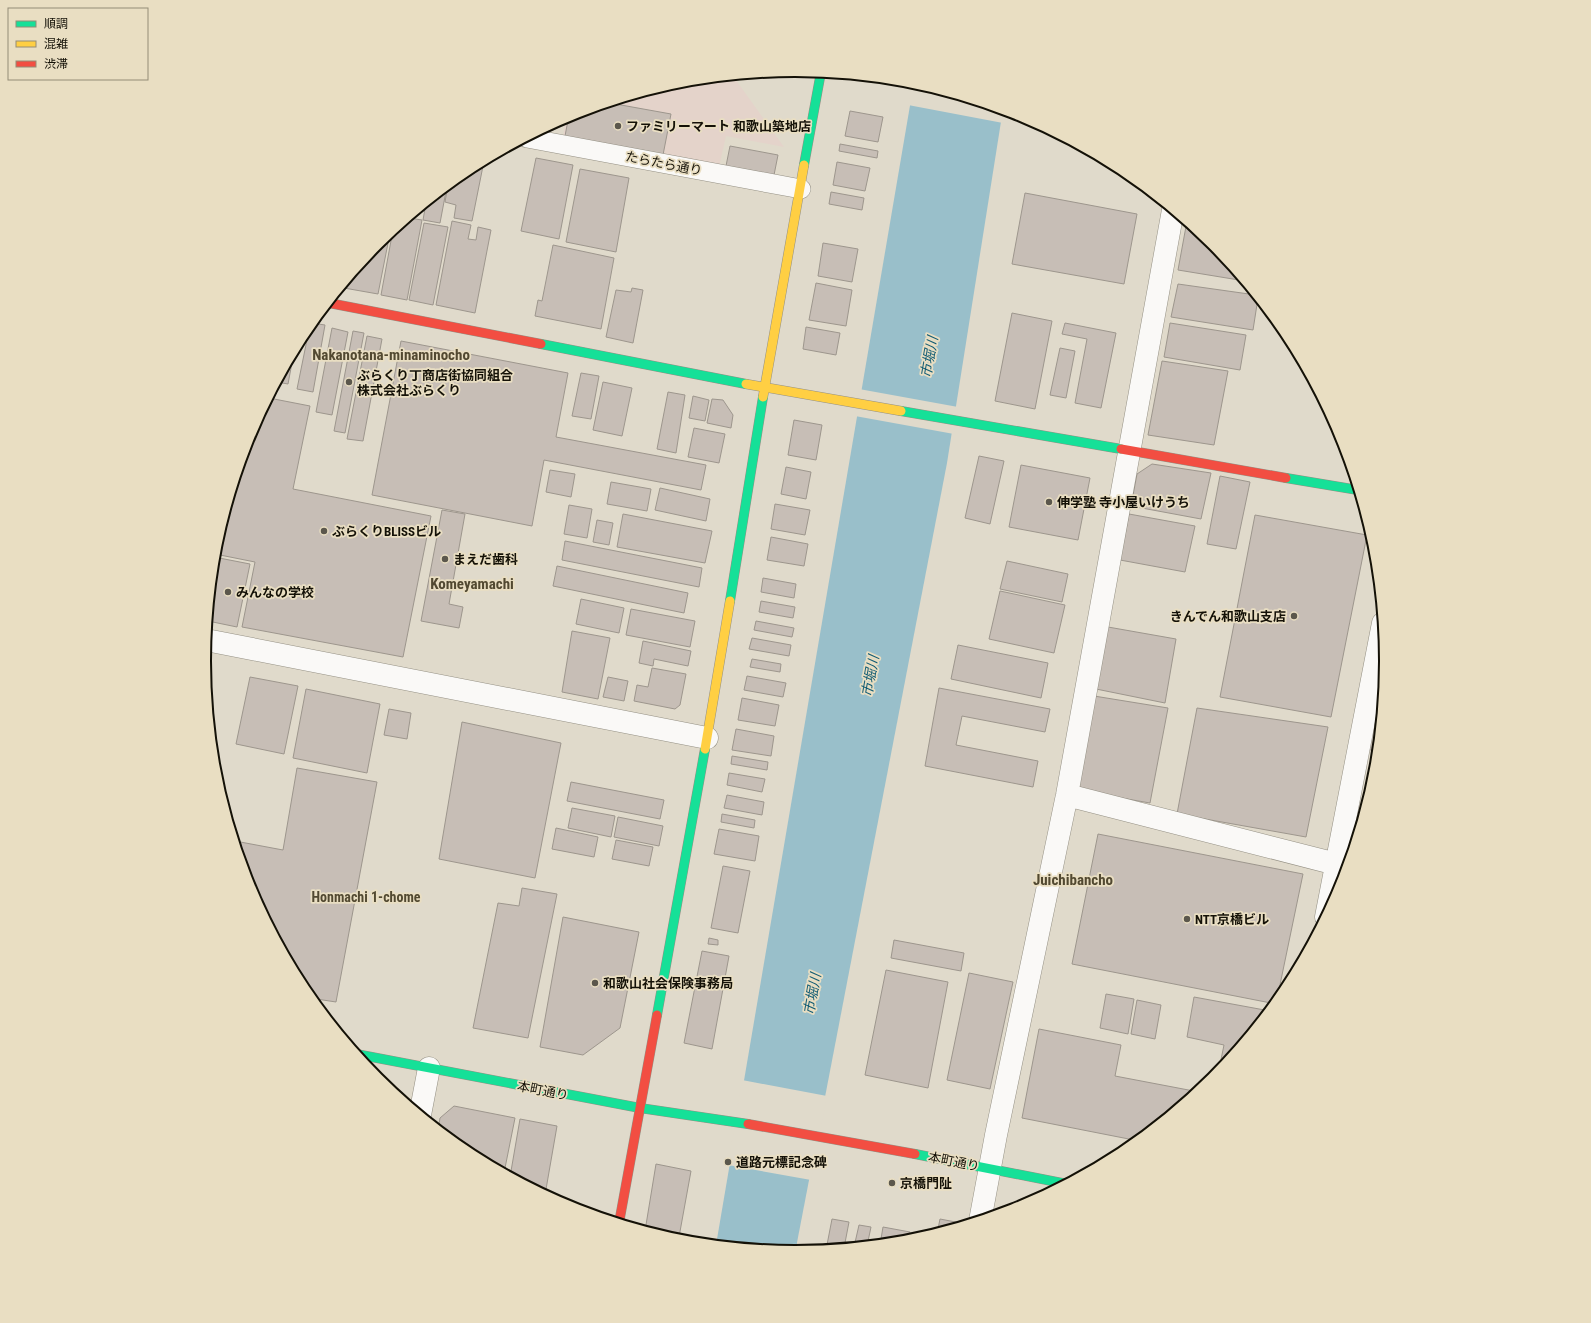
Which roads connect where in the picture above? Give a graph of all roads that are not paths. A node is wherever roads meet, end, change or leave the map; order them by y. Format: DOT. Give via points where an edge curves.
graph roads {
  1 [pos="820,78"];
  2 [pos="533,139"];
  3 [pos="801,189"];
  4 [pos="1172,215"];
  5 [pos="334,303"];
  6 [pos="765,388"];
  7 [pos="1130,451"];
  8 [pos="1354,489"];
  9 [pos="212,641"];
  10 [pos="1380,644"];
  11 [pos="707,738"];
  12 [pos="1067,795"];
  13 [pos="1342,866"];
  14 [pos="1336,884"];
  15 [pos="364,1056"];
  16 [pos="428,1068"];
  17 [pos="640,1108"];
  18 [pos="421,1110"];
  19 [pos="990,1168"];
  20 [pos="1060,1183"];
  21 [pos="981,1216"];
  22 [pos="620,1219"];
  1 -- 3 [label="street"];
  2 -- 3 [label="lane, たらたら通り"];
  3 -- 6 [label="street"];
  4 -- 7 [label="street"];
  5 -- 6 [label="street"];
  6 -- 7 [label="street"];
  6 -- 11 [label="street"];
  7 -- 8 [label="street"];
  7 -- 12 [label="street"];
  9 -- 11 [label="street"];
  10 -- 13 [label="street"];
  11 -- 17 [label="street"];
  12 -- 13 [label="street"];
  12 -- 19 [label="street"];
  13 -- 14 [label="street"];
  15 -- 16 [label="street, 本町通り"];
  16 -- 17 [label="street, 本町通り"];
  16 -- 18 [label="street"];
  17 -- 19 [label="street, 本町通り" via="730,1121"];
  17 -- 22 [label="street"];
  19 -- 20 [label="street, 本町通り"];
  19 -- 21 [label="street"];
}
